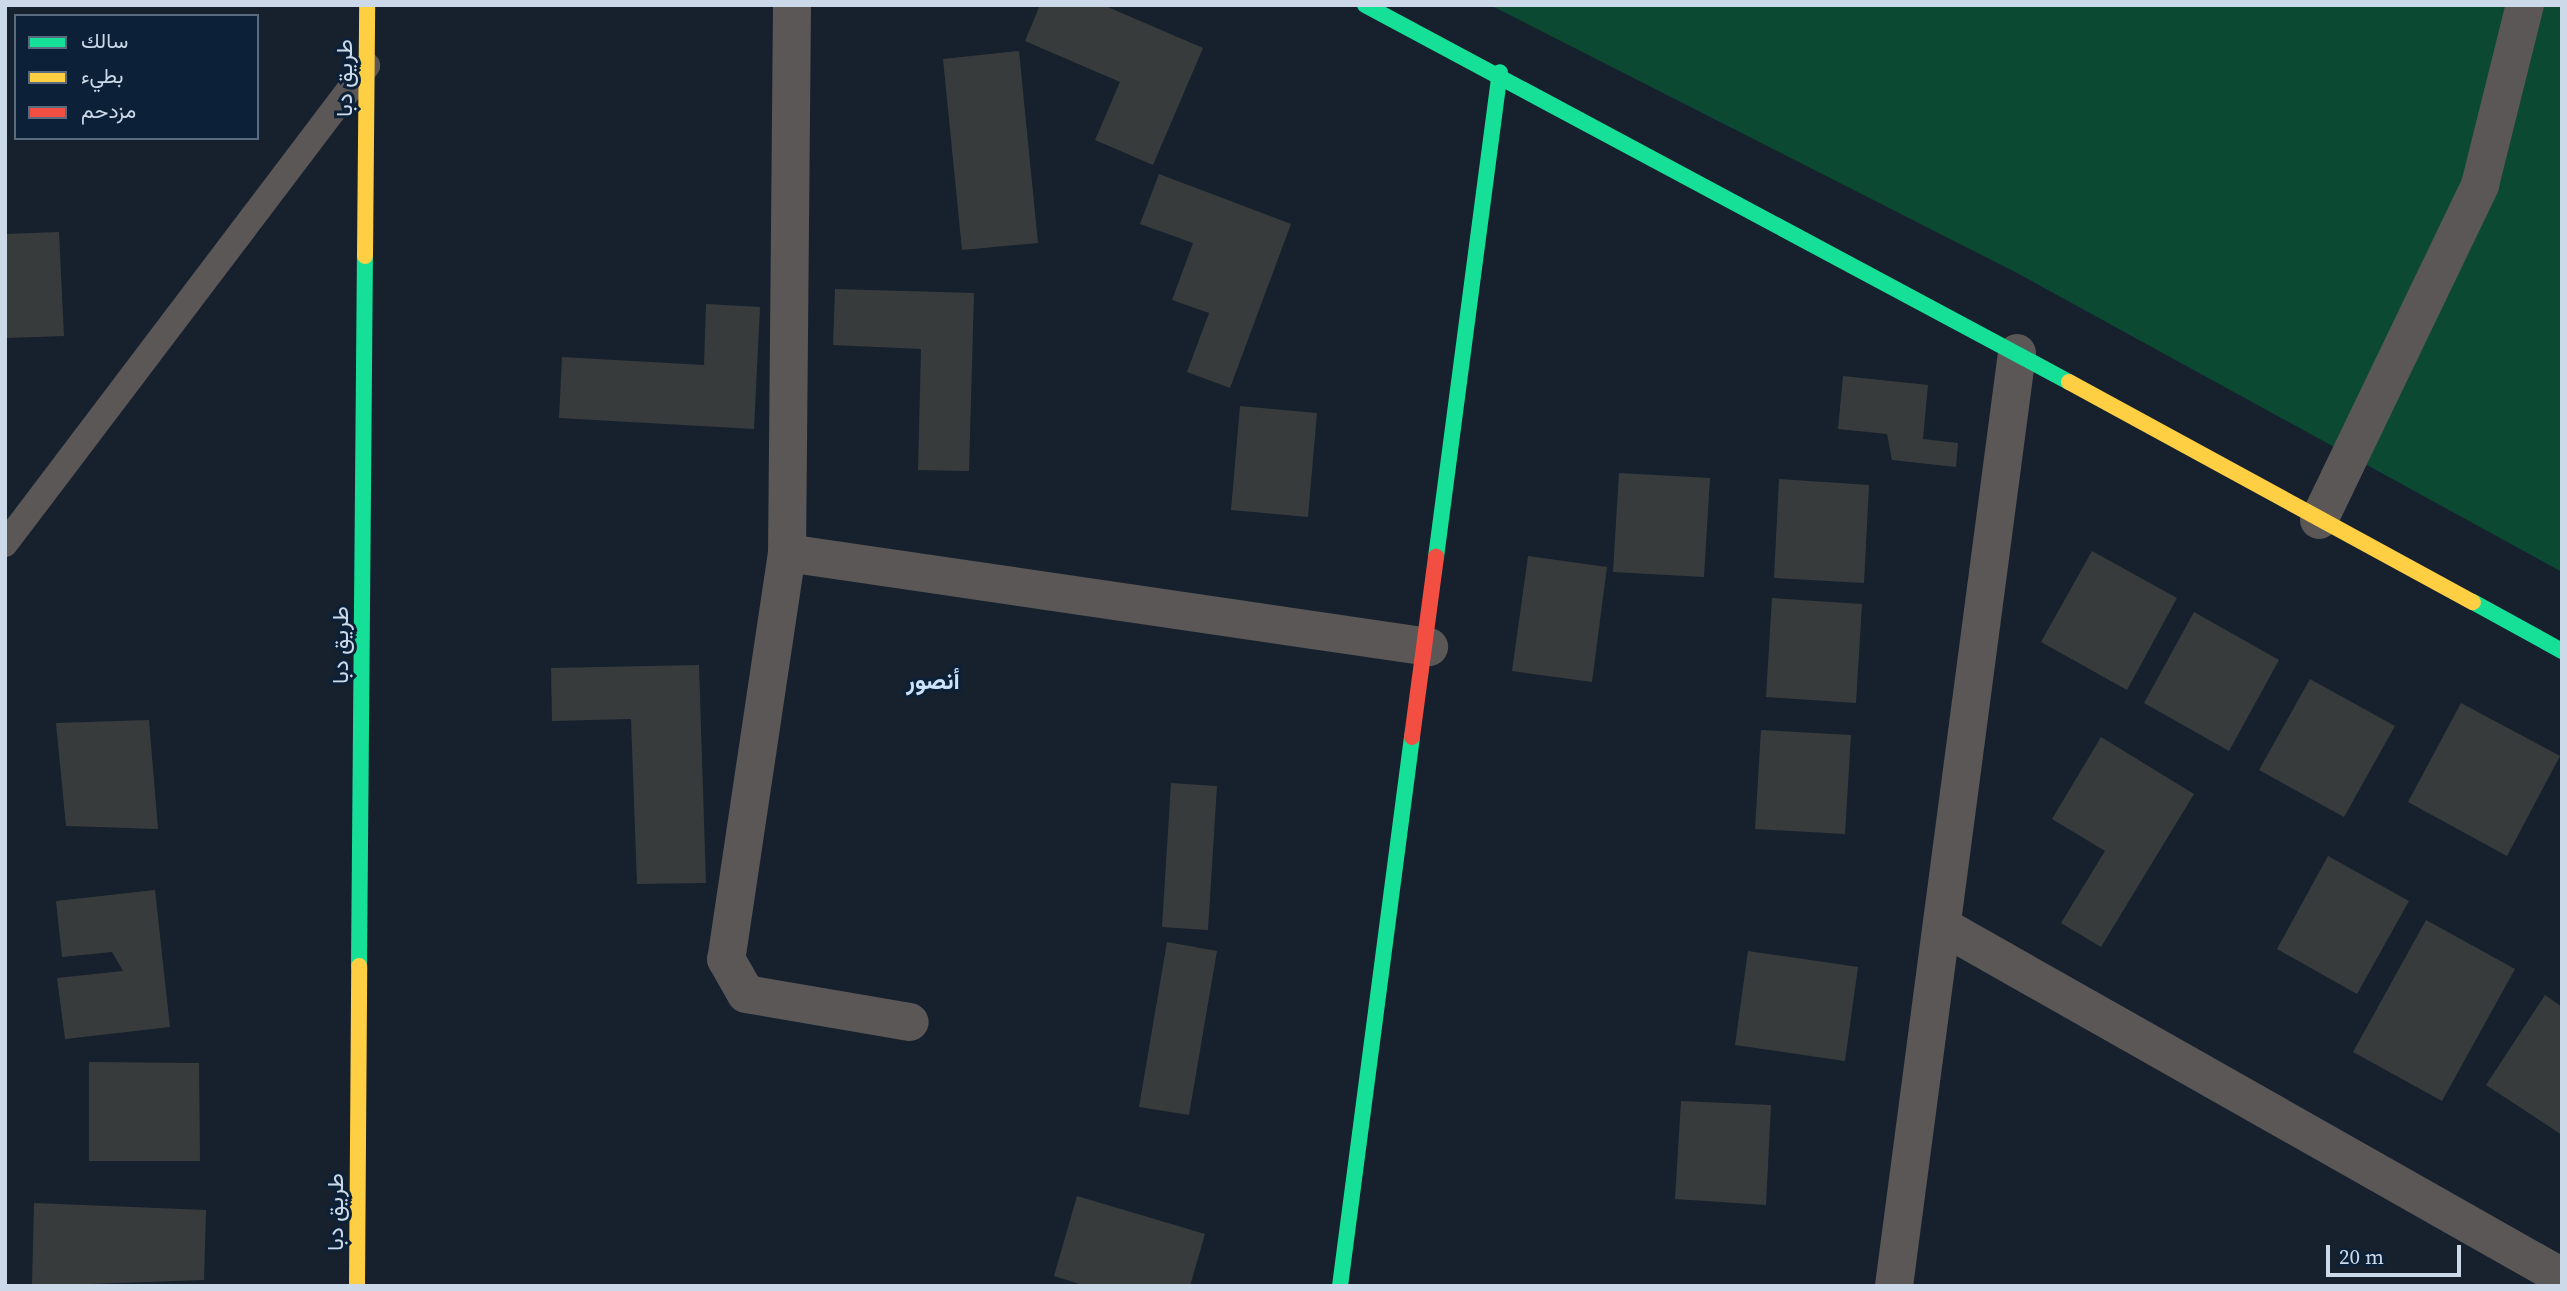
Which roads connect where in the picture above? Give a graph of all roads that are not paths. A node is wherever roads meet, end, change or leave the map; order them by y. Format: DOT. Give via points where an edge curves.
graph roads {
  1 [pos="367,5"];
  2 [pos="792,5"];
  3 [pos="1365,5"];
  4 [pos="2525,5"];
  5 [pos="367,66"];
  6 [pos="1500,72"];
  7 [pos="2017,353"];
  8 [pos="2319,520"];
  9 [pos="5,544"];
  10 [pos="787,553"];
  11 [pos="1429,647"];
  12 [pos="2562,651"];
  13 [pos="1942,926"];
  14 [pos="910,1022"];
  15 [pos="2562,1277"];
  16 [pos="357,1286"];
  17 [pos="1340,1286"];
  18 [pos="1894,1286"];
  1 -- 5 [label="street, طريق دبا"];
  2 -- 10 [label="street"];
  3 -- 6 [label="street"];
  4 -- 8 [label="street" via="2480,186"];
  5 -- 9 [label="lane"];
  5 -- 16 [label="street, طريق دبا"];
  6 -- 7 [label="street"];
  6 -- 11 [label="street"];
  7 -- 8 [label="street"];
  7 -- 13 [label="street"];
  8 -- 12 [label="street"];
  10 -- 11 [label="street"];
  10 -- 14 [label="street" via="726,959 746,994"];
  11 -- 17 [label="street"];
  13 -- 15 [label="street"];
  13 -- 18 [label="street"];
}
